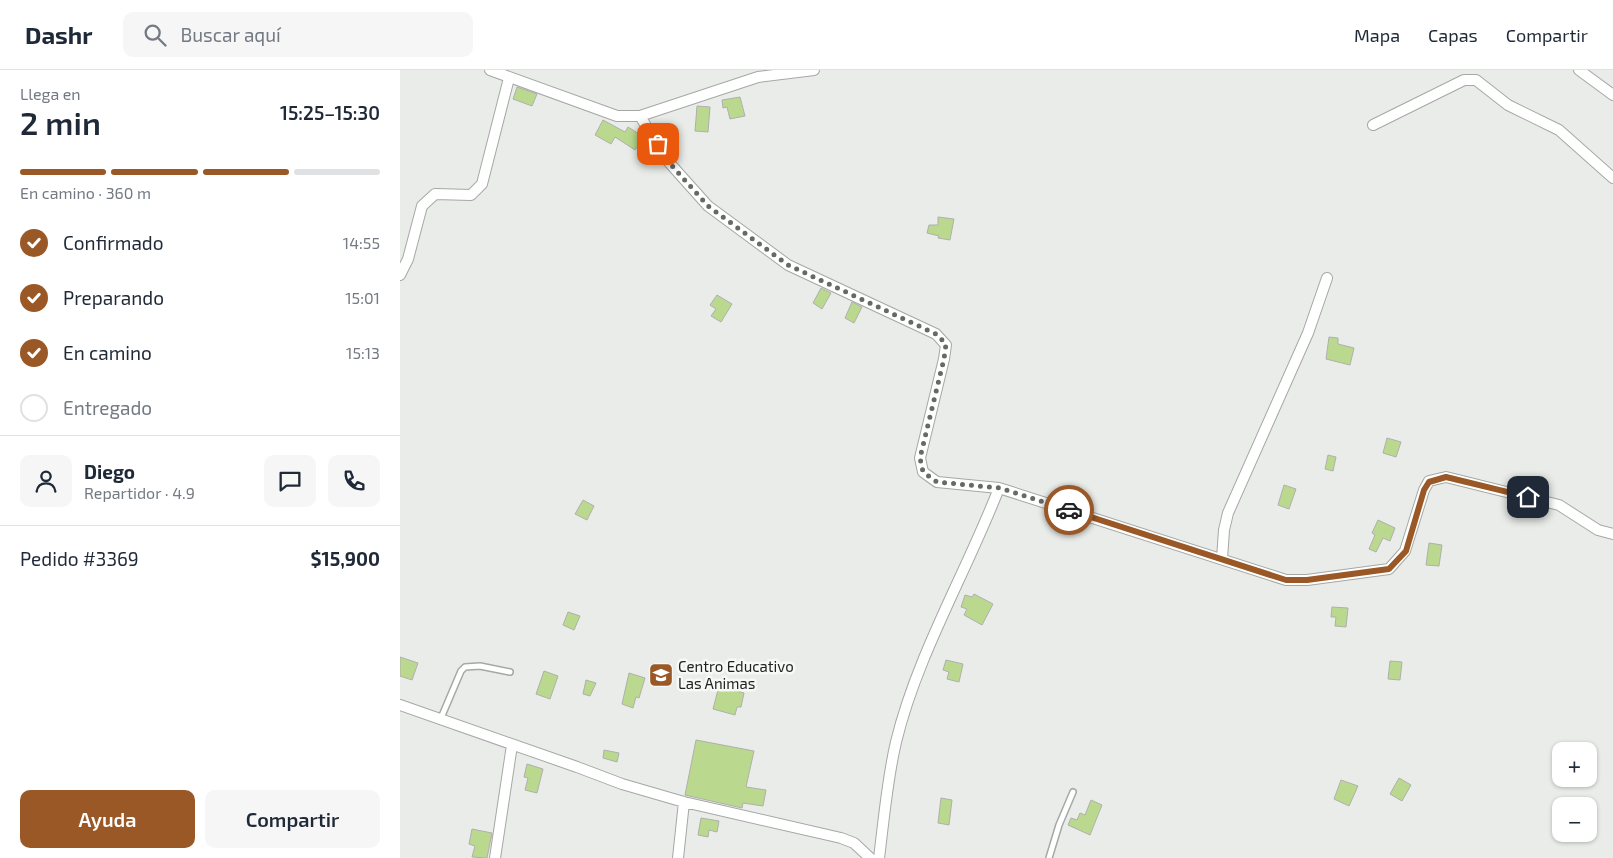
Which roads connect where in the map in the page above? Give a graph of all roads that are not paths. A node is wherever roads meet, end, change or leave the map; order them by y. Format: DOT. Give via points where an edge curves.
graph roads {
  1 [pos="490,70"];
  2 [pos="814,70"];
  3 [pos="1579,70"];
  4 [pos="509,78"];
  5 [pos="1613,95"];
  6 [pos="640,116"];
  7 [pos="1373,125"];
  8 [pos="1613,178"];
  9 [pos="400,275"];
  10 [pos="1327,278"];
  11 [pos="1000,488"];
  12 [pos="1613,534"];
  13 [pos="1222,559"];
  14 [pos="510,672"];
  15 [pos="400,705"];
  16 [pos="441,718"];
  17 [pos="512,745"];
  18 [pos="1073,792"];
  19 [pos="684,802"];
  20 [pos="495,858"];
  21 [pos="678,858"];
  22 [pos="870,858"];
  23 [pos="879,858"];
  24 [pos="1049,858"];
  1 -- 4 [label="street"];
  2 -- 6 [label="street" via="739,82"];
  3 -- 5 [label="street"];
  4 -- 6 [label="street" via="617,116"];
  4 -- 9 [label="street" via="482,184 471,195 435,194 422,206 408,259"];
  6 -- 11 [label="street" via="666,159 708,206 788,265 936,334 946,344 920,458 923,472 937,482"];
  7 -- 8 [label="street" via="1464,80 1476,80 1508,106 1559,130"];
  10 -- 13 [label="street" via="1308,333 1228,513"];
  11 -- 13 [label="street"];
  11 -- 23 [label="street" via="942,616 908,704 896,741"];
  12 -- 13 [label="street" via="1598,530 1559,505 1446,477 1429,482 1424,490 1406,551 1389,569 1286,580"];
  14 -- 16 [label="lane" via="480,666 465,667"];
  15 -- 16 [label="street"];
  16 -- 17 [label="street"];
  17 -- 19 [label="street"];
  17 -- 20 [label="street"];
  18 -- 24 [label="lane"];
  19 -- 21 [label="street"];
  19 -- 22 [label="street" via="841,838 854,843"];
}
